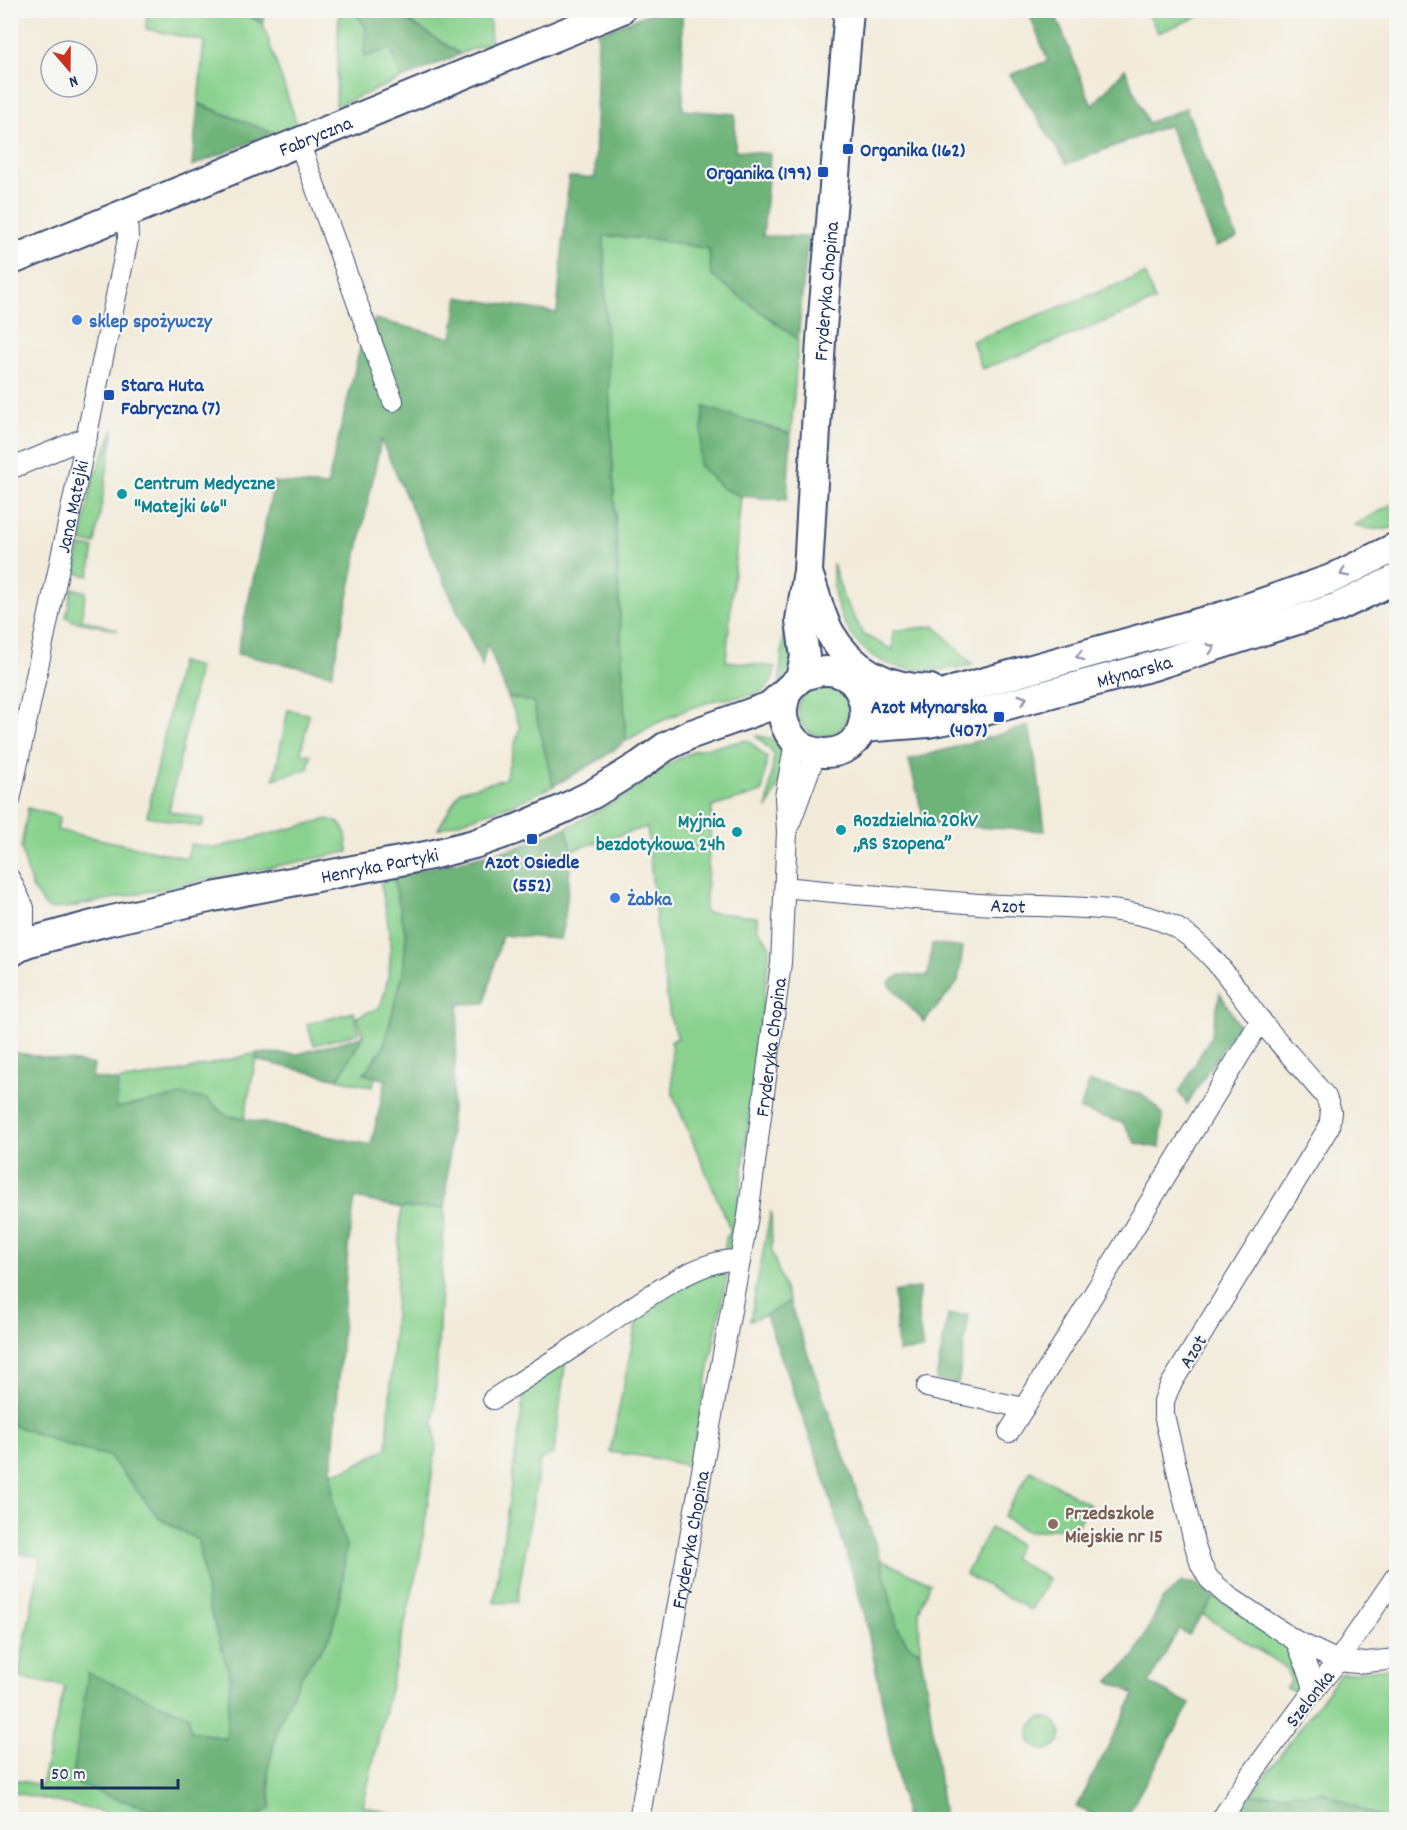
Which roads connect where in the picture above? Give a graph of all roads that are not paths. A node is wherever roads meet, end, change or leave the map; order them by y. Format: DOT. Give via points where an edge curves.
graph roads {
  1 [pos="620,10"];
  2 [pos="849,10"];
  3 [pos="299,142"];
  4 [pos="127,212"];
  5 [pos="10,261"];
  6 [pos="393,401"];
  7 [pos="87,437"];
  8 [pos="10,469"];
  9 [pos="1396,547"];
  10 [pos="808,571"];
  11 [pos="1396,579"];
  12 [pos="829,670"];
  13 [pos="794,684"];
  14 [pos="956,690"];
  15 [pos="864,699"];
  16 [pos="19,725"];
  17 [pos="713,728"];
  18 [pos="862,728"];
  19 [pos="799,742"];
  20 [pos="10,800"];
  21 [pos="10,879"];
  22 [pos="785,887"];
  23 [pos="15,941"];
  24 [pos="1261,1020"];
  25 [pos="740,1261"];
  26 [pos="927,1388"];
  27 [pos="493,1399"];
  28 [pos="1024,1408"];
  29 [pos="1009,1432"];
  30 [pos="1396,1576"];
  31 [pos="1296,1641"];
  32 [pos="1396,1659"];
  33 [pos="1338,1661"];
  34 [pos="1314,1690"];
  35 [pos="639,1820"];
  36 [pos="1221,1820"];
  1 -- 3 [label="main road, Fabryczna"];
  2 -- 10 [label="main road, Fryderyka Chopina" via="821,340"];
  3 -- 4 [label="main road, Fabryczna"];
  3 -- 6 [label="street"];
  4 -- 5 [label="main road, Fabryczna"];
  4 -- 7 [label="street, Jana Matejki" via="128,239"];
  7 -- 8 [label="street"];
  7 -- 16 [label="street, Jana Matejki"];
  9 -- 14 [label="main road, Młynarska, one-way" via="1331,579 1227,615"];
  10 -- 12 [label="main road, Fryderyka Chopina" via="817,630"];
  10 -- 13 [label="main road, Fryderyka Chopina" via="800,621 805,657"];
  10 -- 14 [label="main road, Młynarska" via="829,632 862,670 893,686"];
  18 -- 11 [label="main road, Młynarska, one-way" via="966,716 1153,666 1338,607"];
  12 -- 13 [label="main road" via="813,671"];
  12 -- 15 [label="main road" via="850,680"];
  13 -- 17 [label="main road" via="770,706"];
  13 -- 19 [label="main road, Fryderyka Chopina" via="783,703 782,718"];
  14 -- 15 [label="main road, Młynarska" via="921,704 892,705"];
  15 -- 18 [label="main road"];
  16 -- 20 [label="street, Jana Matejki"];
  17 -- 19 [label="main road"];
  17 -- 23 [label="main road, Henryka Partyki" via="665,747 617,780 563,809 474,844"];
  18 -- 19 [label="main road" via="855,740 830,753"];
  19 -- 22 [label="street, Fryderyka Chopina" via="785,797"];
  21 -- 23 [label="street" via="24,908"];
  22 -- 24 [label="street, Azot" via="1137,914 1179,929 1198,943"];
  22 -- 25 [label="street, Fryderyka Chopina" via="781,963"];
  24 -- 28 [label="street"];
  24 -- 31 [label="street, Azot" via="1326,1097 1331,1119 1170,1386 1164,1415 1194,1542 1209,1579"];
  25 -- 27 [label="street" via="717,1261 656,1291"];
  25 -- 35 [label="street, Fryderyka Chopina"];
  26 -- 28 [label="street"];
  28 -- 29 [label="street"];
  30 -- 33 [label="street, Szelonka"];
  31 -- 33 [label="street, Azot"];
  31 -- 34 [label="street"];
  32 -- 33 [label="street" via="1357,1664"];
  33 -- 34 [label="street, Szelonka"];
  34 -- 36 [label="street, Szelonka"];
}
